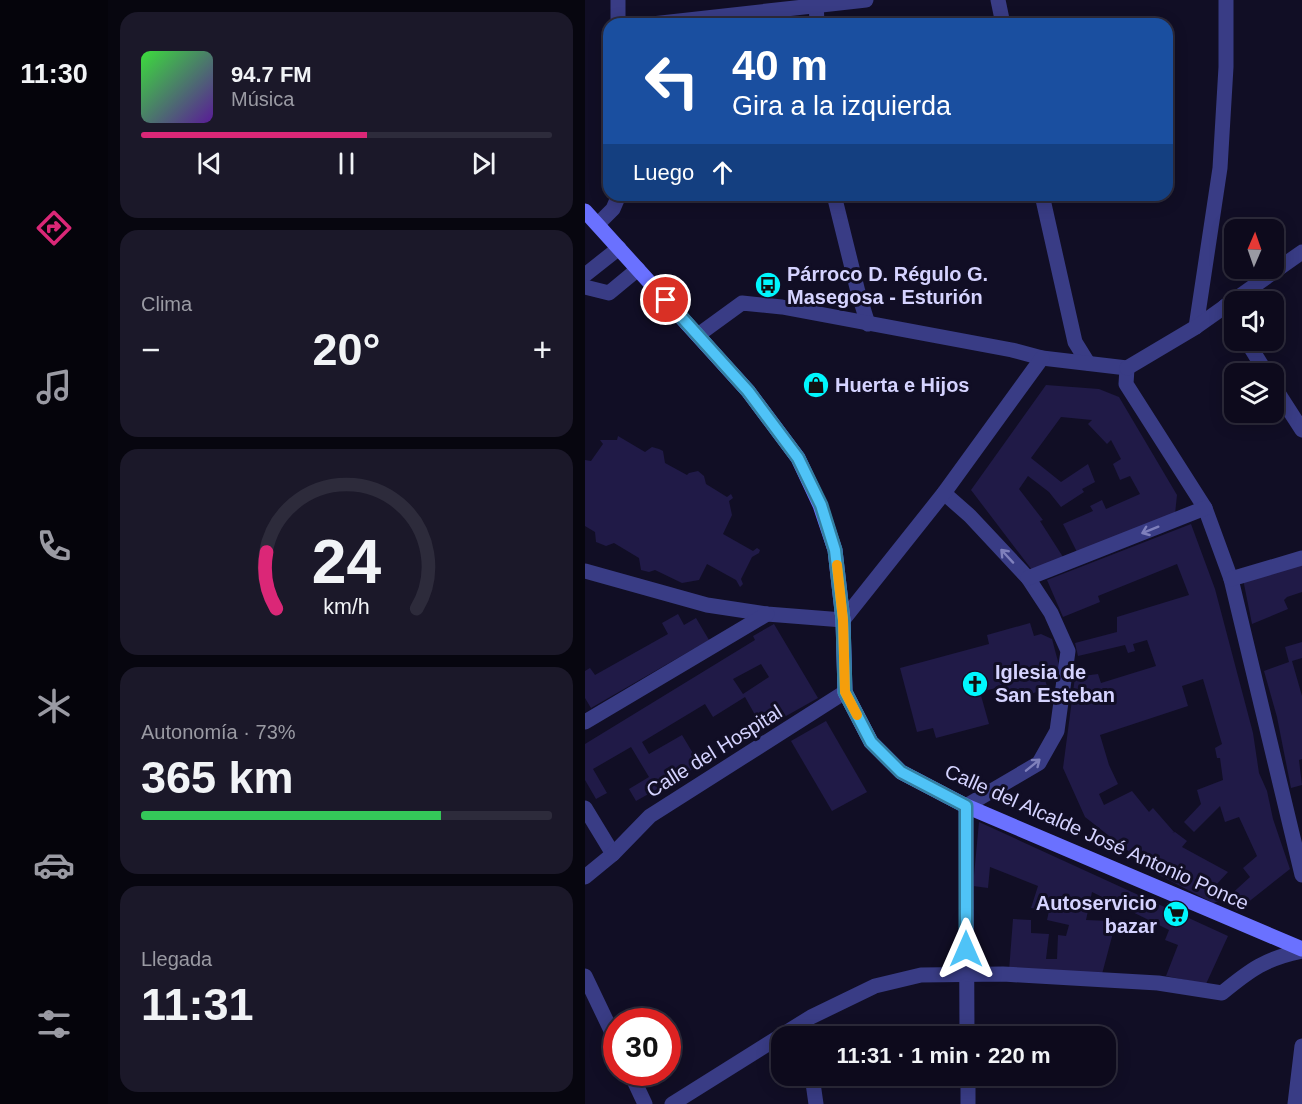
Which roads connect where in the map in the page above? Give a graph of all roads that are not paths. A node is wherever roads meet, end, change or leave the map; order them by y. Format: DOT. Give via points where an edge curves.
graph roads {
  1 [pos="618,0"];
  2 [pos="866,0"];
  3 [pos="998,0"];
  4 [pos="1226,0"];
  5 [pos="816,3"];
  6 [pos="618,18"];
  7 [pos="699,18"];
  8 [pos="817,18"];
  9 [pos="1002,18"];
  10 [pos="616,201"];
  11 [pos="836,201"];
  12 [pos="1043,201"];
  13 [pos="585,211"];
  14 [pos="598,225"];
  15 [pos="619,248"];
  16 [pos="1301,257"];
  17 [pos="638,269"];
  18 [pos="585,275"];
  19 [pos="585,287"];
  20 [pos="1248,291"];
  21 [pos="1224,307"];
  22 [pos="868,324"];
  23 [pos="1196,327"];
  24 [pos="698,335"];
  25 [pos="1042,358"];
  26 [pos="1087,363"];
  27 [pos="1127,368"];
  28 [pos="1284,402"];
  29 [pos="1302,430"];
  30 [pos="944,493"];
  31 [pos="1205,508"];
  32 [pos="1302,558"];
  33 [pos="585,571"];
  34 [pos="1028,578"];
  35 [pos="1231,579"];
  36 [pos="767,614"];
  37 [pos="843,620"];
  38 [pos="845,692"];
  39 [pos="585,722"];
  40 [pos="966,806"];
  41 [pos="585,808"];
  42 [pos="613,854"];
  43 [pos="1302,875"];
  44 [pos="585,878"];
  45 [pos="1302,950"];
  46 [pos="966,973"];
  47 [pos="585,976"];
  48 [pos="603,1014"];
  49 [pos="800,1026"];
  50 [pos="967,1026"];
  51 [pos="771,1045"];
  52 [pos="1302,1046"];
  53 [pos="637,1086"];
  54 [pos="813,1086"];
  55 [pos="968,1086"];
  56 [pos="645,1104"];
  57 [pos="672,1104"];
  58 [pos="816,1104"];
  59 [pos="968,1104"];
  60 [pos="1295,1104"];
  1 -- 6 [label="street"];
  2 -- 5 [label="street"];
  3 -- 9 [label="street"];
  4 -- 23 [label="street" via="1220,168"];
  5 -- 7 [label="street"];
  5 -- 8 [label="street"];
  10 -- 14 [label="street"];
  11 -- 22 [label="street"];
  12 -- 26 [label="street" via="1075,342"];
  13 -- 14 [label="street, Calle del Alcalde José Antonio Ponce"];
  14 -- 15 [label="street, Calle del Alcalde José Antonio Ponce"];
  15 -- 17 [label="street, Calle del Alcalde José Antonio Ponce"];
  15 -- 18 [label="street"];
  16 -- 20 [label="street"];
  17 -- 19 [label="street" via="609,293"];
  17 -- 24 [label="street, Calle del Alcalde José Antonio Ponce"];
  21 -- 23 [label="street"];
  22 -- 24 [label="street" via="742,303"];
  22 -- 25 [label="street"];
  23 -- 27 [label="street"];
  24 -- 37 [label="street, Calle del Alcalde José Antonio Ponce" via="748,391 798,458 821,505 835,550"];
  25 -- 26 [label="street"];
  25 -- 30 [label="street"];
  26 -- 27 [label="street"];
  27 -- 31 [label="street" via="1126,384"];
  28 -- 29 [label="street"];
  34 -- 30 [label="street, one-way"];
  30 -- 37 [label="street"];
  31 -- 34 [label="street, one-way"];
  31 -- 35 [label="street"];
  32 -- 35 [label="street"];
  33 -- 36 [label="street" via="707,605"];
  40 -- 34 [label="street, one-way" via="1039,762 1057,730 1068,651 1051,613"];
  35 -- 43 [label="street"];
  36 -- 37 [label="street"];
  36 -- 39 [label="street"];
  37 -- 38 [label="street, Calle del Alcalde José Antonio Ponce"];
  38 -- 40 [label="street, Calle del Alcalde José Antonio Ponce" via="871,742 901,772"];
  38 -- 42 [label="street, Calle del Hospital" via="650,816"];
  40 -- 45 [label="street, Calle del Alcalde José Antonio Ponce"];
  40 -- 46 [label="street"];
  41 -- 42 [label="street"];
  42 -- 44 [label="street, Calle del Hospital"];
  45 -- 46 [label="street" via="1253,967 1222,993 1158,983"];
  46 -- 49 [label="street" via="921,975 875,986"];
  46 -- 50 [label="street"];
  47 -- 48 [label="street"];
  51 -- 57 [label="street"];
  52 -- 60 [label="street"];
  53 -- 56 [label="street"];
  54 -- 58 [label="street"];
  55 -- 59 [label="street"];
}
